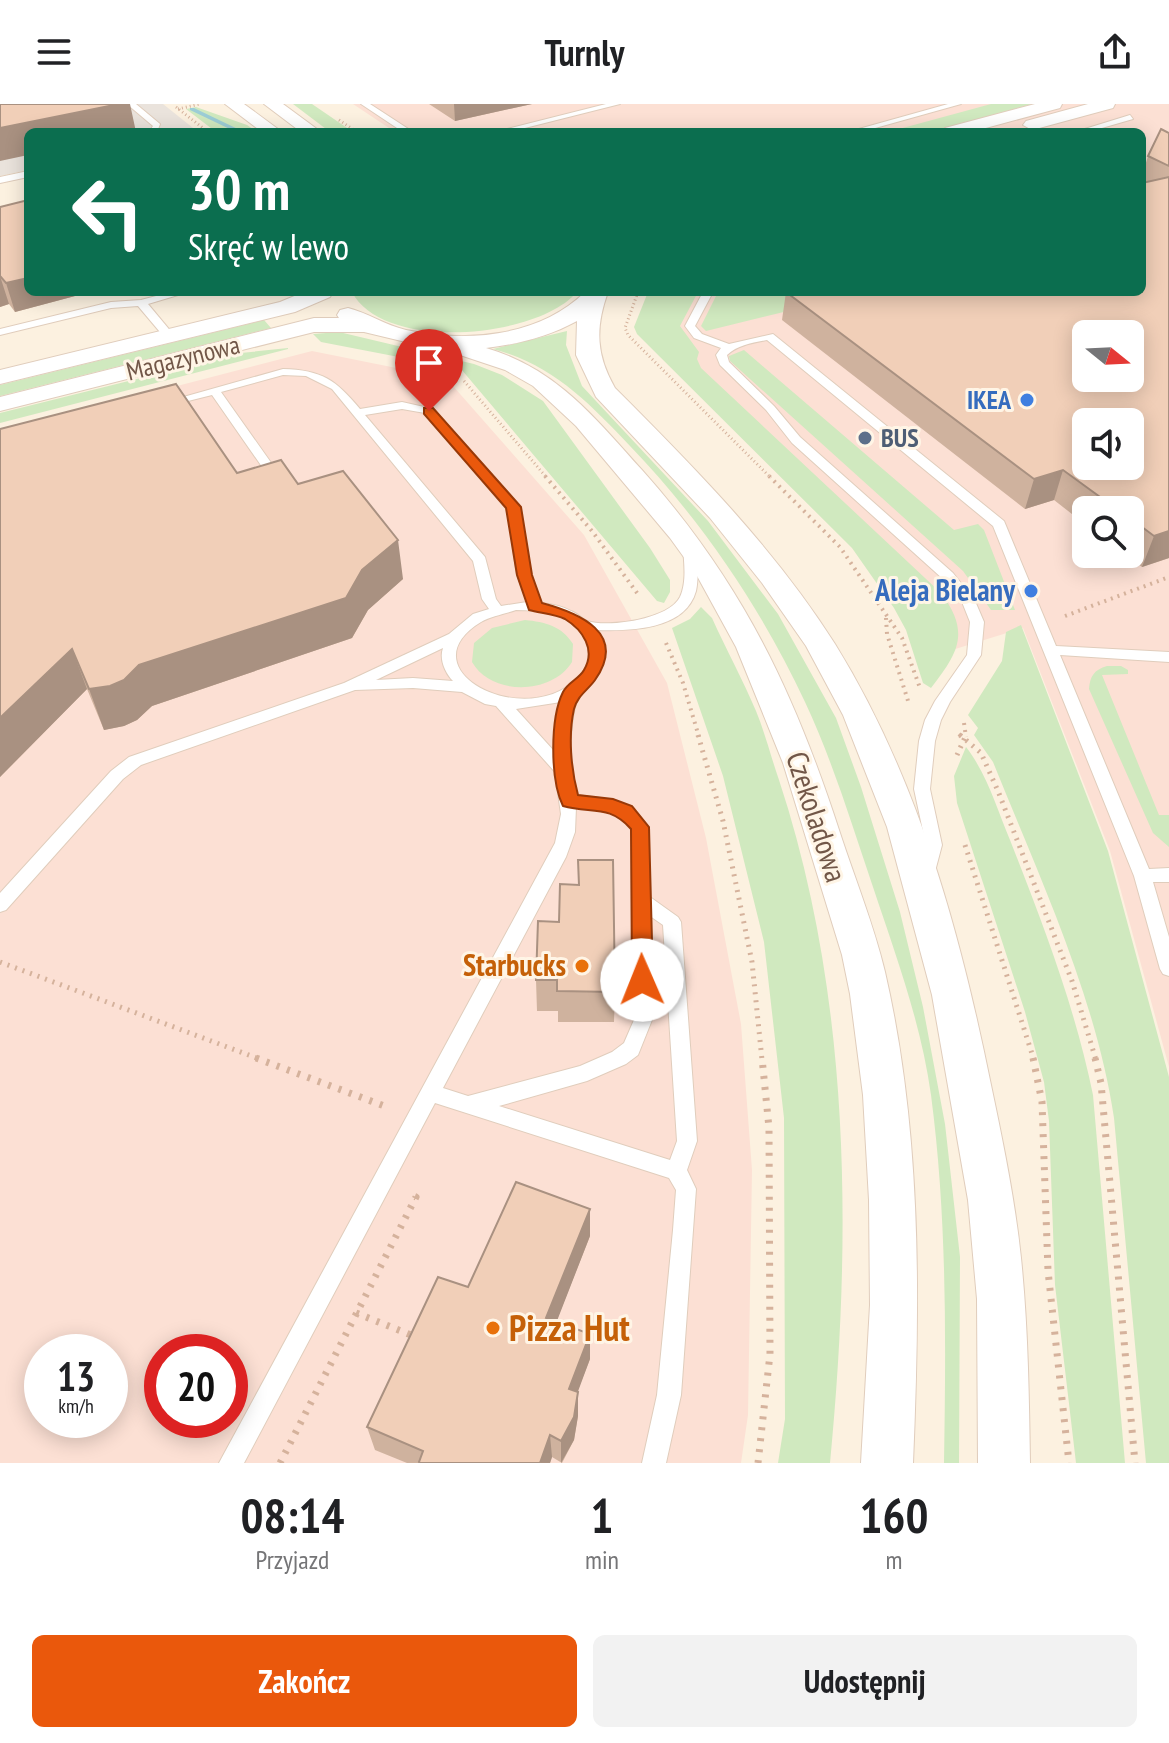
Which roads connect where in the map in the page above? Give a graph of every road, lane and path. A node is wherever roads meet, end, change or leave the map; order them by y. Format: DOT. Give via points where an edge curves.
graph roads {
  1 [pos="131,104"];
  2 [pos="172,104"];
  3 [pos="200,104"];
  4 [pos="233,104"];
  5 [pos="272,104"];
  6 [pos="365,104"];
  7 [pos="616,104"];
  8 [pos="957,104"];
  9 [pos="1054,104"];
  10 [pos="1107,104"];
  11 [pos="178,109"];
  12 [pos="1130,117"];
  13 [pos="156,128"];
  14 [pos="203,128"];
  15 [pos="267,128"];
  16 [pos="306,128"];
  17 [pos="403,128"];
  18 [pos="514,128"];
  19 [pos="867,128"];
  20 [pos="966,128"];
  21 [pos="1023,128"];
  22 [pos="1093,128"];
  23 [pos="24,166"];
  24 [pos="0,171"];
  25 [pos="24,175"];
  26 [pos="0,180"];
  27 [pos="168,296"];
  28 [pos="313,296"];
  29 [pos="333,296"];
  30 [pos="595,296"];
  31 [pos="596,296"];
  32 [pos="637,296"];
  33 [pos="706,296"];
  34 [pos="141,303"];
  35 [pos="367,325"];
  36 [pos="0,332"];
  37 [pos="169,336"];
  38 [pos="417,339"];
  39 [pos="728,347"];
  40 [pos="0,377"];
  41 [pos="215,391"];
  42 [pos="0,404"];
  43 [pos="154,407"];
  44 [pos="358,413"];
  45 [pos="282,488"];
  46 [pos="690,545"];
  47 [pos="1169,577"];
  48 [pos="535,606"];
  49 [pos="496,609"];
  50 [pos="1063,617"];
  51 [pos="886,618"];
  52 [pos="584,625"];
  53 [pos="454,637"];
  54 [pos="1052,650"];
  55 [pos="1169,657"];
  56 [pos="349,687"];
  57 [pos="464,687"];
  58 [pos="572,691"];
  59 [pos="926,695"];
  60 [pos="502,703"];
  61 [pos="963,708"];
  62 [pos="918,711"];
  63 [pos="949,729"];
  64 [pos="966,738"];
  65 [pos="952,763"];
  66 [pos="563,771"];
  67 [pos="570,801"];
  68 [pos="963,840"];
  69 [pos="1169,875"];
  70 [pos="1143,876"];
  71 [pos="925,888"];
  72 [pos="641,900"];
  73 [pos="0,905"];
  74 [pos="0,962"];
  75 [pos="1169,969"];
  76 [pos="431,1093"];
  77 [pos="469,1104"];
  78 [pos="417,1118"];
  79 [pos="676,1171"];
  80 [pos="381,1185"];
  81 [pos="356,1313"];
  82 [pos="411,1335"];
  83 [pos="231,1463"];
  84 [pos="280,1463"];
  85 [pos="654,1463"];
  86 [pos="887,1463"];
  87 [pos="1004,1463"];
  88 [pos="1069,1463"];
  89 [pos="1135,1463"];
  1 -- 13 [label="lane"];
  2 -- 11 [label="path"];
  3 -- 11 [label="path"];
  4 -- 15 [label="street"];
  5 -- 16 [label="street"];
  6 -- 17 [label="lane"];
  7 -- 18 [label="lane"];
  8 -- 19 [label="lane"];
  9 -- 20 [label="street"];
  10 -- 21 [label="street"];
  11 -- 14 [label="path"];
  12 -- 22 [label="lane"];
  23 -- 24 [label="lane"];
  25 -- 26 [label="lane"];
  27 -- 34 [label="lane"];
  28 -- 37 [label="street, Magazynowa"];
  29 -- 35 [label="street"];
  30 -- 38 [label="street" via="563,320 527,333 461,342"];
  31 -- 71 [label="street" via="583,338 593,371 605,392 728,519 821,647 885,773"];
  32 -- 51 [label="path" via="625,328 628,335 840,547"];
  33 -- 39 [label="lane" via="690,326 698,336"];
  34 -- 36 [label="lane" via="111,305"];
  34 -- 37 [label="lane"];
  35 -- 38 [label="street"];
  35 -- 42 [label="street, Magazynowa" via="314,325"];
  37 -- 40 [label="street, Magazynowa"];
  38 -- 46 [label="street, Czekoladowa" via="486,357 541,381 589,425"];
  39 -- 54 [label="lane" via="769,336 999,524"];
  39 -- 71 [label="lane" via="721,355 724,363 796,440 948,576 977,622 974,655 929,732 922,789 934,845"];
  41 -- 43 [label="lane"];
  41 -- 44 [label="lane" via="283,372 308,373 336,387"];
  41 -- 45 [label="lane"];
  44 -- 48 [label="lane" via="388,405 429,411 513,507 524,575"];
  44 -- 49 [label="lane" via="480,560"];
  46 -- 52 [label="lane" via="690,587 681,607 638,624"];
  46 -- 86 [label="street, Czekoladowa" via="713,577 773,694 811,788 864,965 888,1133 894,1244"];
  47 -- 50 [label="path"];
  48 -- 49 [label="lane"];
  48 -- 52 [label="lane"];
  49 -- 53 [label="lane" via="464,625"];
  51 -- 59 [label="path" via="902,638 916,684"];
  51 -- 62 [label="path" via="906,698"];
  52 -- 58 [label="lane" via="598,652 587,680"];
  53 -- 56 [label="lane"];
  53 -- 57 [label="lane" via="449,668"];
  54 -- 55 [label="lane"];
  54 -- 70 [label="lane"];
  56 -- 57 [label="lane"];
  56 -- 73 [label="lane" via="135,761"];
  57 -- 60 [label="lane"];
  58 -- 60 [label="lane" via="539,703"];
  58 -- 66 [label="lane" via="565,711"];
  60 -- 66 [label="lane"];
  61 -- 64 [label="path"];
  63 -- 64 [label="path"];
  64 -- 65 [label="path"];
  64 -- 89 [label="path" via="981,753 998,791 1088,1028 1101,1083"];
  66 -- 67 [label="lane"];
  67 -- 72 [label="lane" via="613,806 634,818 640,827"];
  67 -- 76 [label="lane" via="568,832 558,857"];
  68 -- 88 [label="path" via="1011,982 1042,1102 1048,1271"];
  69 -- 70 [label="lane"];
  70 -- 75 [label="lane"];
  71 -- 87 [label="street" via="968,1069 990,1197 999,1273"];
  72 -- 77 [label="lane" via="643,1020 630,1049 602,1067"];
  72 -- 79 [label="lane" via="672,922 687,1141"];
  74 -- 78 [label="path"];
  76 -- 77 [label="lane"];
  76 -- 78 [label="lane"];
  77 -- 79 [label="lane"];
  78 -- 80 [label="lane"];
  79 -- 85 [label="lane" via="686,1189 684,1230 669,1395"];
  80 -- 81 [label="path" via="416,1197"];
  80 -- 83 [label="lane"];
  81 -- 82 [label="path"];
  81 -- 84 [label="path"];
}
